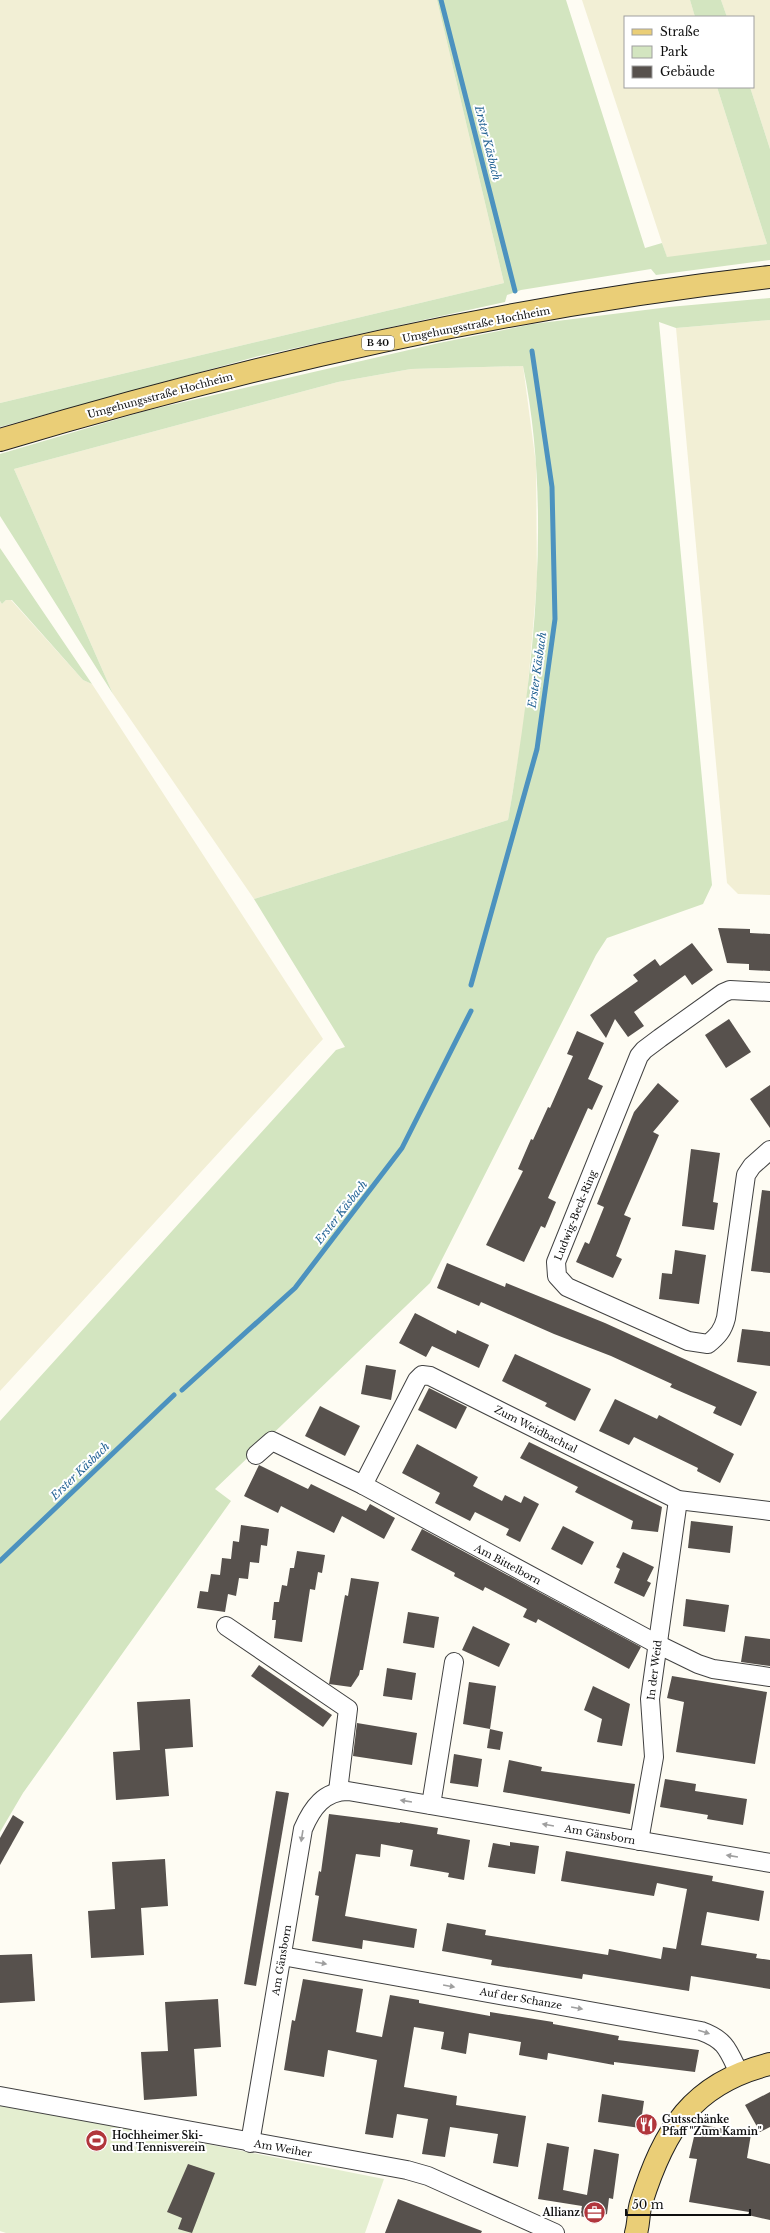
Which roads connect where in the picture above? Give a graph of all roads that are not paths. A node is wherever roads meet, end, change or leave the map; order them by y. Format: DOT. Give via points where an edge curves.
graph roads {
  1 [pos="770,277"];
  2 [pos="0,440"];
  3 [pos="770,992"];
  4 [pos="770,1150"];
  5 [pos="256,1455"];
  6 [pos="363,1485"];
  7 [pos="678,1500"];
  8 [pos="770,1511"];
  9 [pos="226,1626"];
  10 [pos="657,1644"];
  11 [pos="454,1662"];
  12 [pos="770,1677"];
  13 [pos="338,1791"];
  14 [pos="431,1805"];
  15 [pos="639,1841"];
  16 [pos="770,1863"];
  17 [pos="282,1956"];
  18 [pos="770,2064"];
  19 [pos="739,2072"];
  20 [pos="0,2096"];
  21 [pos="250,2142"];
  22 [pos="641,2204"];
  23 [pos="555,2233"];
  24 [pos="621,2233"];
  25 [pos="636,2233"];
  1 -- 2 [label="main road, Umgehungsstraße Hochheim / B 40" via="564,307 364,345 176,390"];
  3 -- 4 [label="street, Ludwig-Beck-Ring" via="730,990 723,993 639,1056 556,1262 557,1276 574,1290 688,1341 708,1344 717,1337 726,1318 746,1175"];
  5 -- 6 [label="street, Am Bittelborn" via="272,1441"];
  6 -- 7 [label="street, Zum Weidbachtal" via="417,1380 422,1375 430,1376"];
  6 -- 10 [label="street, Am Bittelborn"];
  7 -- 8 [label="street, Zum Weidbachtal"];
  7 -- 10 [label="street, In der Weid"];
  9 -- 13 [label="street" via="348,1709"];
  10 -- 12 [label="street, Am Bittelborn" via="713,1669"];
  10 -- 15 [label="street, In der Weid" via="650,1699 654,1757"];
  11 -- 14 [label="street"];
  14 -- 13 [label="street, Am Gänsborn, one-way"];
  13 -- 17 [label="street, Am Gänsborn, one-way" via="314,1807 303,1829"];
  15 -- 14 [label="street, Am Gänsborn, one-way"];
  16 -- 15 [label="street, Am Gänsborn, one-way"];
  17 -- 19 [label="street, Auf der Schanze, one-way" via="701,2031 719,2038"];
  17 -- 21 [label="street, Am Gänsborn"];
  18 -- 19 [label="main road"];
  19 -- 22 [label="main road" via="706,2092 677,2121"];
  20 -- 21 [label="street, Am Weiher"];
  21 -- 23 [label="street, Am Weiher" via="428,2176"];
  22 -- 24 [label="main road"];
  22 -- 25 [label="main road"];
}
